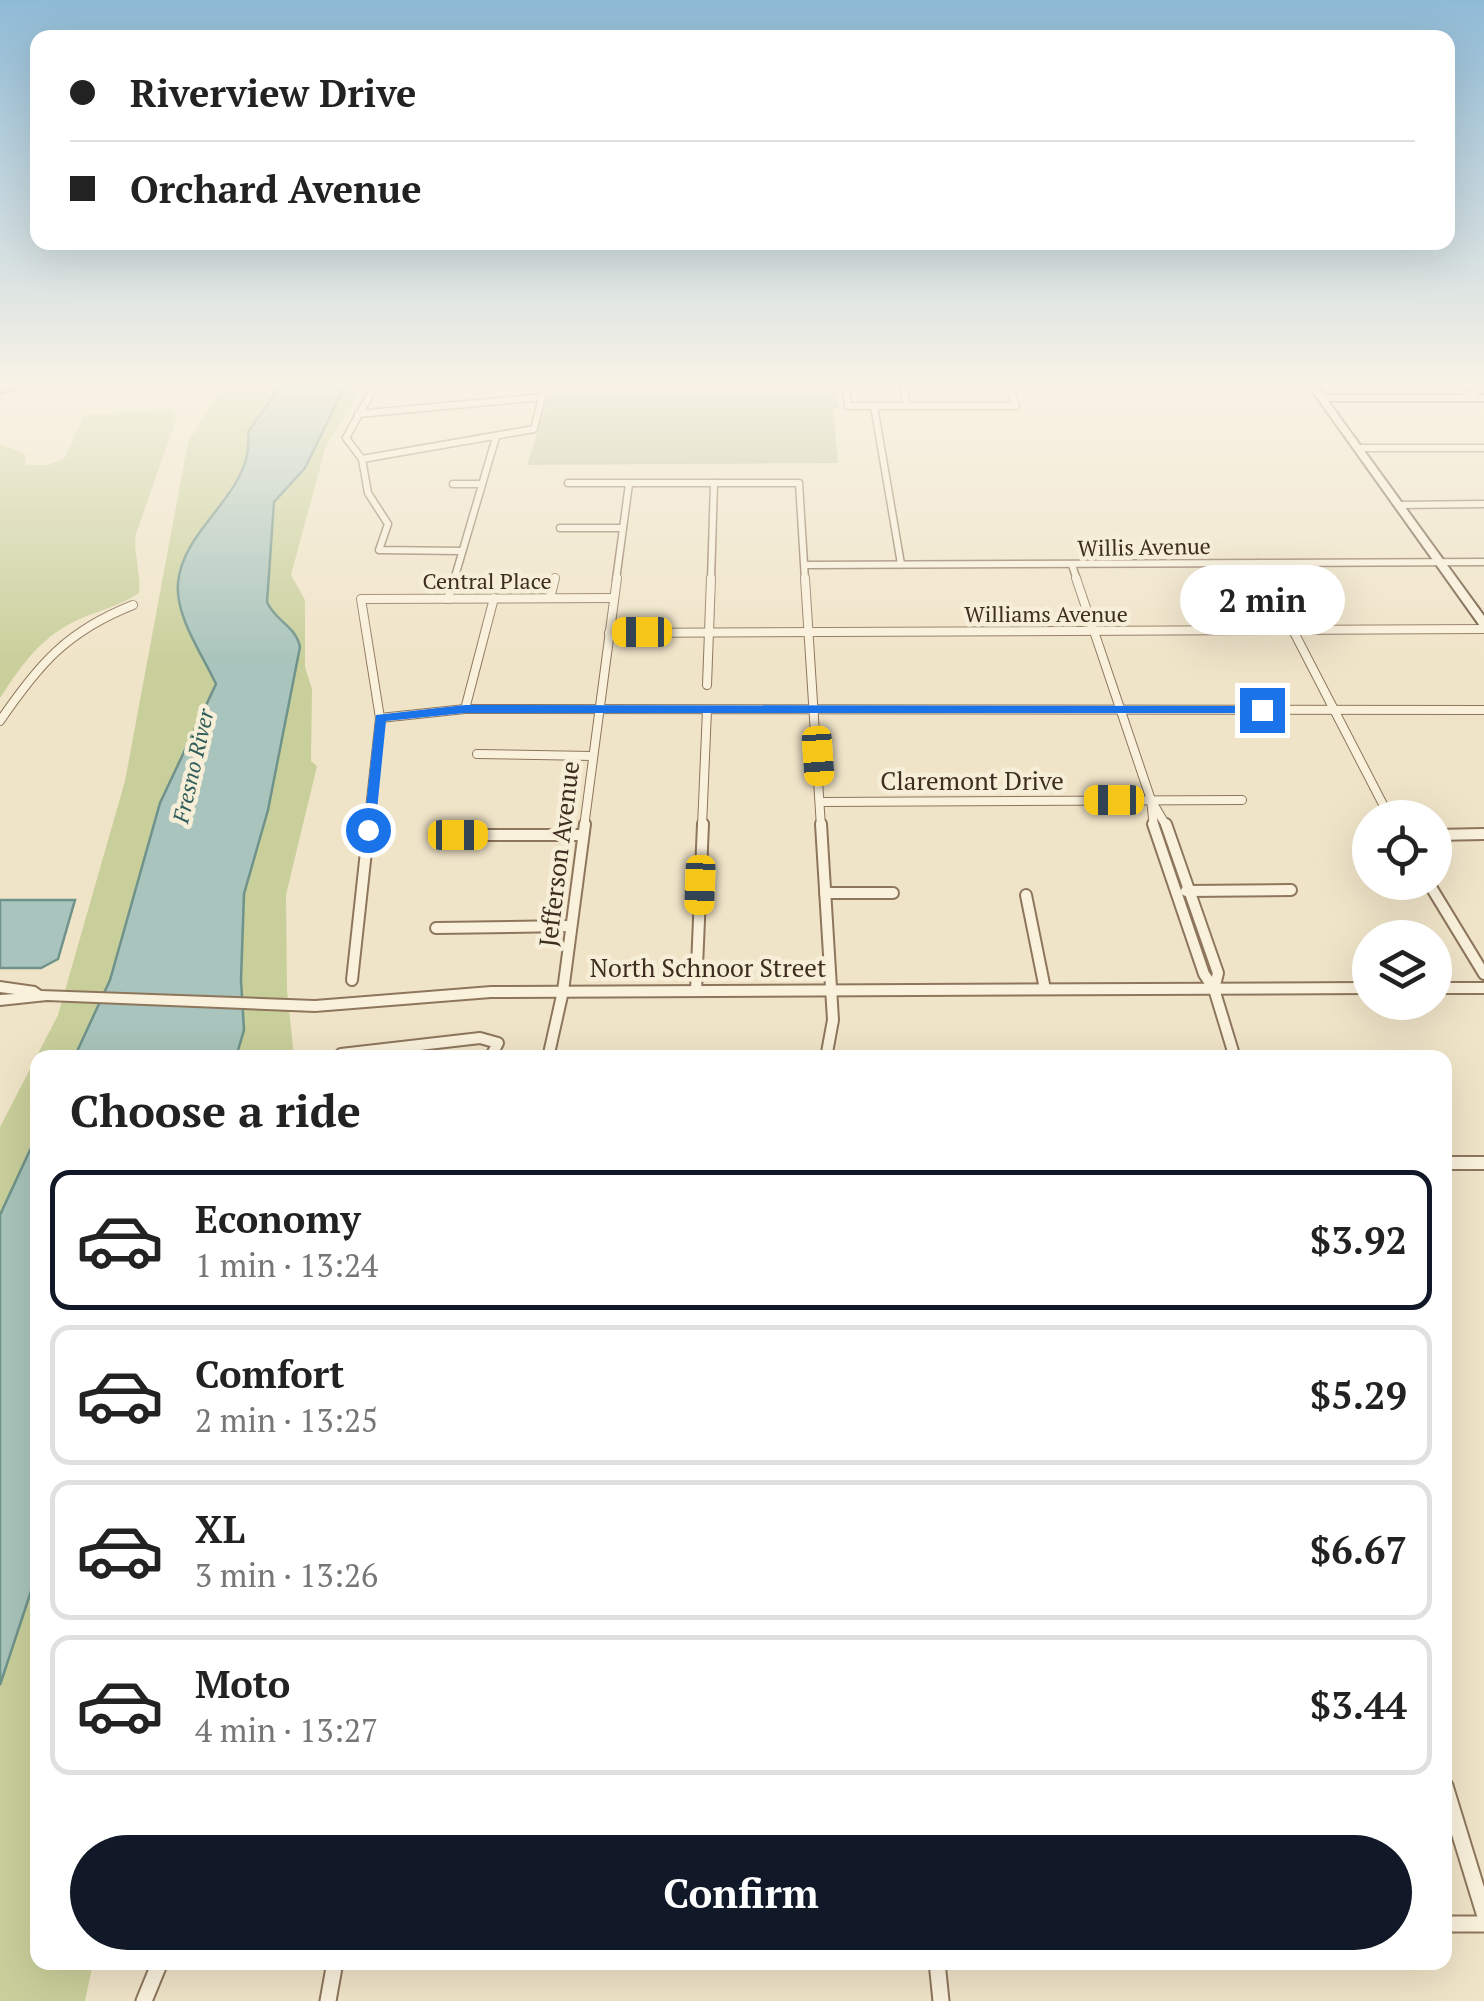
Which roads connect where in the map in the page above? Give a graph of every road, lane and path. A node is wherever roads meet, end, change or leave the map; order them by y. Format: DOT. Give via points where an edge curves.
graph roads {
  1 [pos="365,475"];
  2 [pos="485,475"];
  3 [pos="886,475"];
  4 [pos="1377,475"];
  5 [pos="568,483"];
  6 [pos="714,483"];
  7 [pos="453,484"];
  8 [pos="482,484"];
  9 [pos="628,484"];
  10 [pos="1484,504"];
  11 [pos="1398,505"];
  12 [pos="560,528"];
  13 [pos="623,528"];
  14 [pos="462,551"];
  15 [pos="1438,562"];
  16 [pos="1484,562"];
  17 [pos="1258,563"];
  18 [pos="902,564"];
  19 [pos="805,565"];
  20 [pos="1072,565"];
  21 [pos="554,578"];
  22 [pos="448,598"];
  23 [pos="494,598"];
  24 [pos="550,598"];
  25 [pos="613,598"];
  26 [pos="133,605"];
  27 [pos="1484,627"];
  28 [pos="1295,630"];
  29 [pos="708,632"];
  30 [pos="810,632"];
  31 [pos="1095,632"];
  32 [pos="608,633"];
  33 [pos="707,685"];
  34 [pos="1333,708"];
  35 [pos="465,709"];
  36 [pos="598,710"];
  37 [pos="707,710"];
  38 [pos="1484,710"];
  39 [pos="815,711"];
  40 [pos="1121,712"];
  41 [pos="380,718"];
  42 [pos="0,721"];
  43 [pos="478,754"];
  44 [pos="592,756"];
  45 [pos="1151,800"];
  46 [pos="1242,800"];
  47 [pos="1381,800"];
  48 [pos="822,802"];
  49 [pos="1484,834"];
  50 [pos="458,835"];
  51 [pos="581,835"];
  52 [pos="1452,835"];
  53 [pos="1190,890"];
  54 [pos="1291,890"];
  55 [pos="1176,891"];
  56 [pos="825,893"];
  57 [pos="893,893"];
  58 [pos="1026,895"];
  59 [pos="1439,900"];
  60 [pos="569,926"];
  61 [pos="436,928"];
  62 [pos="1484,974"];
  63 [pos="352,980"];
  64 [pos="0,987"];
  65 [pos="1352,988"];
  66 [pos="1452,988"];
  67 [pos="1484,988"];
  68 [pos="1045,989"];
  69 [pos="1214,989"];
  70 [pos="696,990"];
  71 [pos="831,990"];
  72 [pos="563,991"];
  73 [pos="47,995"];
  74 [pos="0,1000"];
  75 [pos="400,1050"];
  76 [pos="494,1050"];
  77 [pos="550,1050"];
  78 [pos="827,1050"];
  79 [pos="1233,1050"];
  80 [pos="1452,1163"];
  81 [pos="1484,1163"];
  82 [pos="1452,1809"];
  83 [pos="1484,1913"];
  84 [pos="1452,1924"];
  85 [pos="1484,1924"];
  86 [pos="157,1970"];
  87 [pos="334,1970"];
  88 [pos="938,1970"];
  89 [pos="144,2001"];
  90 [pos="328,2001"];
  91 [pos="941,2001"];
  1 -- 14 [label="street" via="388,524 379,550"];
  2 -- 8 [label="street"];
  3 -- 18 [label="street"];
  4 -- 11 [label="main road"];
  5 -- 9 [label="street"];
  6 -- 9 [label="street"];
  6 -- 19 [label="street" via="800,483"];
  6 -- 29 [label="street"];
  7 -- 8 [label="street"];
  8 -- 14 [label="street"];
  9 -- 13 [label="street, Jefferson Avenue"];
  10 -- 11 [label="street"];
  11 -- 15 [label="main road"];
  12 -- 13 [label="street"];
  13 -- 25 [label="street, Jefferson Avenue"];
  14 -- 22 [label="street"];
  15 -- 16 [label="street, Willis Avenue"];
  15 -- 17 [label="street, Willis Avenue"];
  15 -- 27 [label="main road"];
  17 -- 20 [label="street, Willis Avenue"];
  17 -- 28 [label="street"];
  18 -- 19 [label="street, Willis Avenue"];
  18 -- 20 [label="street, Willis Avenue"];
  19 -- 30 [label="street"];
  20 -- 31 [label="street"];
  21 -- 24 [label="street"];
  22 -- 23 [label="street, Central Place"];
  22 -- 41 [label="street, Central Place" via="362,599"];
  23 -- 24 [label="street, Central Place"];
  23 -- 35 [label="street"];
  24 -- 25 [label="street, Central Place"];
  25 -- 32 [label="street, Jefferson Avenue"];
  26 -- 42 [label="street" via="72,633 40,662"];
  27 -- 28 [label="street, Williams Avenue"];
  28 -- 31 [label="street, Williams Avenue"];
  28 -- 34 [label="street"];
  29 -- 30 [label="street, Williams Avenue"];
  29 -- 32 [label="street, Williams Avenue"];
  29 -- 33 [label="street"];
  30 -- 31 [label="street, Williams Avenue"];
  30 -- 39 [label="street"];
  31 -- 40 [label="street"];
  32 -- 36 [label="street, Jefferson Avenue"];
  34 -- 38 [label="street"];
  34 -- 40 [label="street"];
  34 -- 47 [label="street"];
  35 -- 36 [label="street"];
  35 -- 41 [label="street"];
  36 -- 37 [label="street"];
  36 -- 44 [label="street, Jefferson Avenue"];
  37 -- 39 [label="street"];
  37 -- 70 [label="street"];
  39 -- 40 [label="street"];
  39 -- 48 [label="street"];
  40 -- 45 [label="street"];
  41 -- 63 [label="street"];
  43 -- 44 [label="street"];
  44 -- 51 [label="street, Jefferson Avenue"];
  45 -- 46 [label="street, Claremont Drive"];
  45 -- 48 [label="street, Claremont Drive"];
  45 -- 53 [label="street" via="1163,815"];
  45 -- 55 [label="street" via="1150,816"];
  48 -- 56 [label="street"];
  49 -- 52 [label="street"];
  50 -- 51 [label="street"];
  51 -- 60 [label="street, Jefferson Avenue"];
  53 -- 54 [label="street"];
  53 -- 55 [label="street"];
  53 -- 69 [label="street" via="1218,973"];
  55 -- 69 [label="street"];
  56 -- 57 [label="street"];
  56 -- 71 [label="street"];
  58 -- 68 [label="street"];
  59 -- 62 [label="street"];
  60 -- 61 [label="street"];
  60 -- 72 [label="street, Jefferson Avenue"];
  64 -- 73 [label="street, North Schnoor Street"];
  65 -- 69 [label="street, North Schnoor Street"];
  66 -- 67 [label="street"];
  68 -- 69 [label="street, North Schnoor Street"];
  68 -- 71 [label="street, North Schnoor Street"];
  69 -- 79 [label="street"];
  70 -- 71 [label="street, North Schnoor Street"];
  70 -- 72 [label="street, North Schnoor Street"];
  71 -- 78 [label="street"];
  72 -- 73 [label="street, North Schnoor Street" via="354,1005"];
  72 -- 77 [label="street, Jefferson Avenue"];
  73 -- 74 [label="street, North Schnoor Street"];
  75 -- 76 [label="street" via="480,1038 498,1042"];
  80 -- 81 [label="street"];
  82 -- 83 [label="street"];
  84 -- 85 [label="street"];
  86 -- 89 [label="street"];
  87 -- 90 [label="street"];
  88 -- 91 [label="street"];
}
